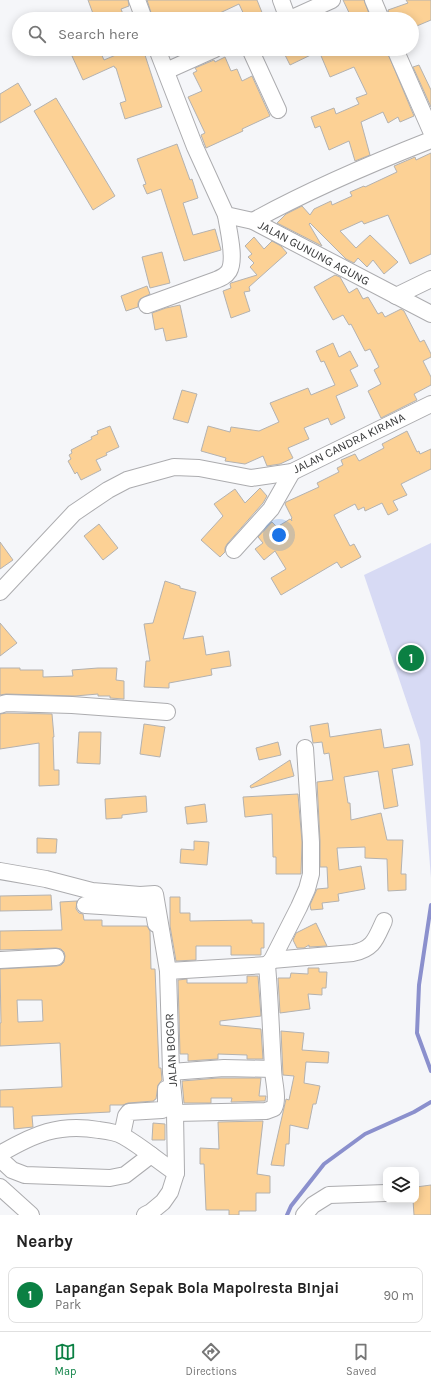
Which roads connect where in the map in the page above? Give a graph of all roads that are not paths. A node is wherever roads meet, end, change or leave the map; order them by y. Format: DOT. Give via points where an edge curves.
graph roads {
  1 [pos="137,0"];
  2 [pos="281,0"];
  3 [pos="332,0"];
  4 [pos="373,0"];
  5 [pos="141,12"];
  6 [pos="286,12"];
  7 [pos="305,12"];
  8 [pos="378,12"];
  9 [pos="160,56"];
  10 [pos="199,56"];
  11 [pos="253,56"];
  12 [pos="398,56"];
  13 [pos="166,71"];
  14 [pos="278,110"];
  15 [pos="431,131"];
  16 [pos="431,140"];
  17 [pos="226,215"];
  18 [pos="253,221"];
  19 [pos="431,279"];
  20 [pos="396,296"];
  21 [pos="146,305"];
  22 [pos="431,314"];
  23 [pos="431,404"];
  24 [pos="292,472"];
  25 [pos="234,550"];
  26 [pos="0,592"];
  27 [pos="0,705"];
  28 [pos="166,712"];
  29 [pos="305,748"];
  30 [pos="0,871"];
  31 [pos="85,905"];
  32 [pos="384,921"];
  33 [pos="56,957"];
  34 [pos="0,960"];
  35 [pos="269,963"];
  36 [pos="168,971"];
  37 [pos="273,1069"];
  38 [pos="171,1072"];
  39 [pos="175,1113"];
  40 [pos="122,1135"];
  41 [pos="0,1154"];
  42 [pos="151,1155"];
  43 [pos="0,1159"];
  44 [pos="176,1173"];
  45 [pos="0,1187"];
  46 [pos="383,1193"];
  47 [pos="30,1215"];
  48 [pos="145,1215"];
  49 [pos="304,1215"];
  1 -- 5 [label="street"];
  2 -- 6 [label="street"];
  3 -- 7 [label="street"];
  4 -- 8 [label="street"];
  9 -- 13 [label="street"];
  10 -- 13 [label="street"];
  11 -- 14 [label="street"];
  12 -- 15 [label="street"];
  13 -- 17 [label="street" via="195,147"];
  16 -- 18 [label="street" via="290,200"];
  17 -- 18 [label="street, JALAN GUNUNG AGUNG"];
  17 -- 21 [label="street" via="232,252 229,271 216,280"];
  18 -- 20 [label="street, JALAN GUNUNG AGUNG"];
  19 -- 20 [label="street"];
  20 -- 22 [label="street, JALAN GUNUNG AGUNG"];
  23 -- 24 [label="street, JALAN CANDRA KIRANA"];
  24 -- 25 [label="street" via="271,509"];
  24 -- 26 [label="street, JALAN CANDRA KIRANA" via="251,478 199,468 174,467 127,480 74,513"];
  27 -- 28 [label="street" via="72,705"];
  29 -- 35 [label="street" via="311,874 299,908"];
  30 -- 36 [label="street, JALAN BOGOR" via="46,878 92,891 155,894"];
  31 -- 40 [label="street" via="149,909 156,916 166,1106 162,1110 129,1112"];
  32 -- 35 [label="street" via="371,946 360,952"];
  33 -- 34 [label="street"];
  35 -- 36 [label="street"];
  35 -- 37 [label="street"];
  36 -- 38 [label="street, JALAN BOGOR"];
  37 -- 38 [label="street" via="224,1068"];
  37 -- 39 [label="street" via="276,1102 272,1109"];
  38 -- 39 [label="street, JALAN BOGOR"];
  39 -- 44 [label="street, JALAN BOGOR"];
  40 -- 41 [label="street" via="92,1128 70,1127 50,1130"];
  40 -- 42 [label="street"];
  42 -- 43 [label="street" via="125,1175 110,1178 25,1174 12,1170"];
  42 -- 44 [label="street"];
  44 -- 48 [label="street, JALAN BOGOR" via="170,1192 163,1202"];
  45 -- 47 [label="street"];
  46 -- 49 [label="street" via="329,1195 313,1205"];
}
